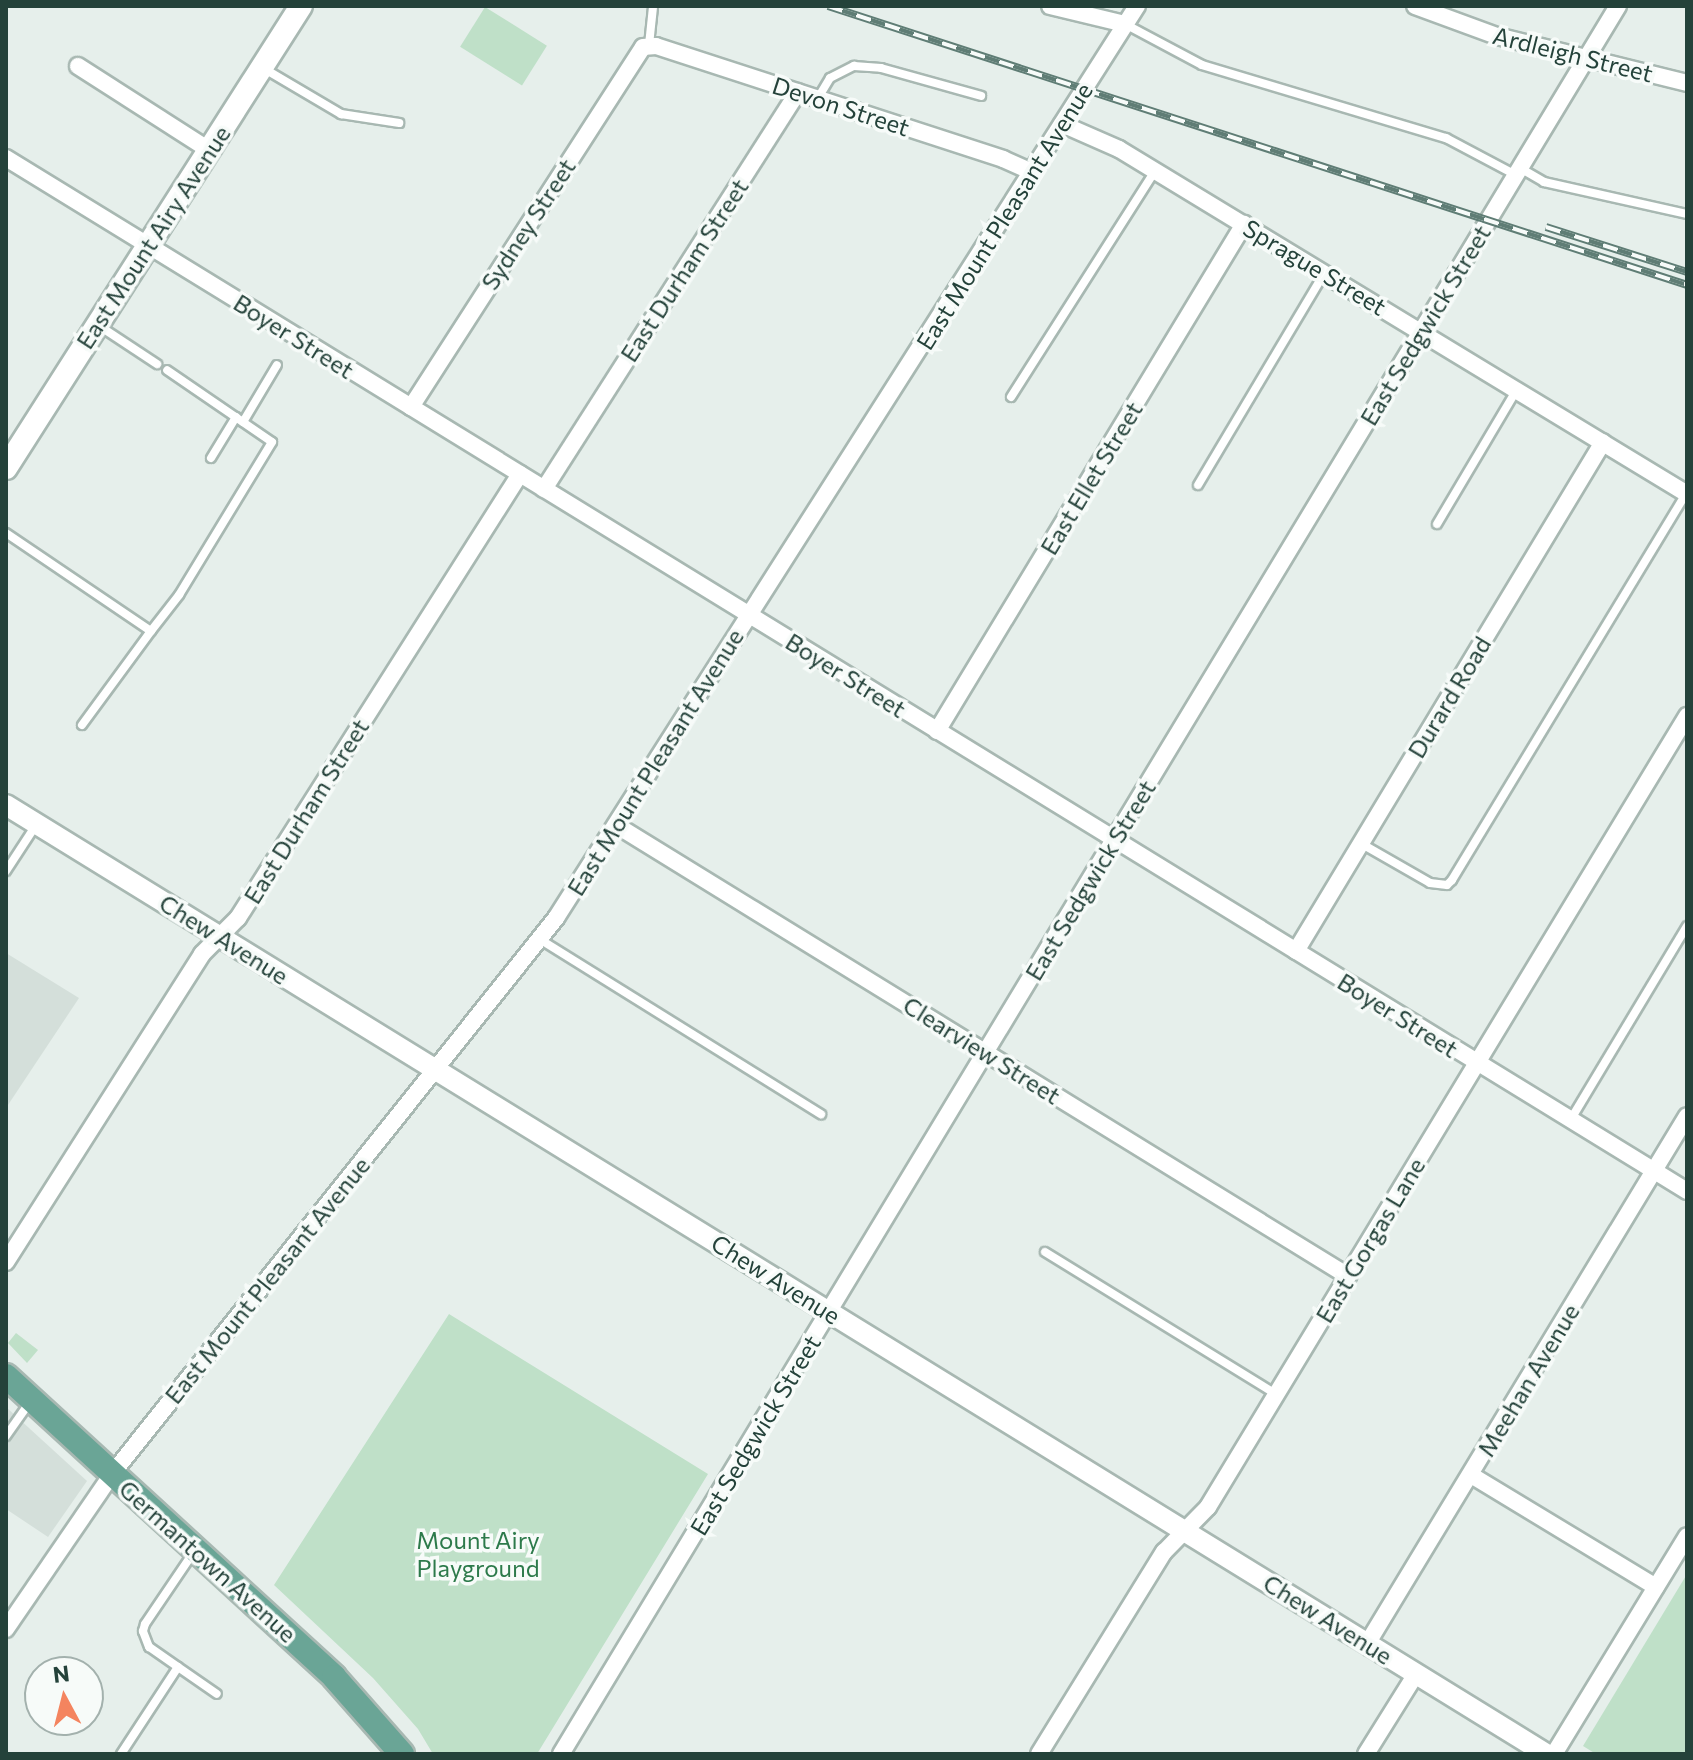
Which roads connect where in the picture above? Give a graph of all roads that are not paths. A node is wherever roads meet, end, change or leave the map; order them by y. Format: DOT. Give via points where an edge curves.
graph roads {
  1 [pos="301,6"];
  2 [pos="653,6"];
  3 [pos="1050,6"];
  4 [pos="1137,6"];
  5 [pos="1415,6"];
  6 [pos="1618,6"];
  7 [pos="1070,8"];
  8 [pos="1125,24"];
  9 [pos="649,45"];
  10 [pos="1586,59"];
  11 [pos="78,66"];
  12 [pos="262,67"];
  13 [pos="1687,83"];
  14 [pos="798,92"];
  15 [pos="981,96"];
  16 [pos="817,98"];
  17 [pos="399,123"];
  18 [pos="1062,124"];
  19 [pos="209,150"];
  20 [pos="6,158"];
  21 [pos="1155,170"];
  22 [pos="1032,172"];
  23 [pos="1518,172"];
  24 [pos="1687,214"];
  25 [pos="1244,224"];
  26 [pos="148,245"];
  27 [pos="1325,273"];
  28 [pos="97,325"];
  29 [pos="1421,332"];
  30 [pos="157,364"];
  31 [pos="277,365"];
  32 [pos="167,370"];
  33 [pos="1517,390"];
  34 [pos="1011,397"];
  35 [pos="411,407"];
  36 [pos="240,420"];
  37 [pos="1603,442"];
  38 [pos="211,458"];
  39 [pos="6,468"];
  40 [pos="520,474"];
  41 [pos="1198,485"];
  42 [pos="544,489"];
  43 [pos="1687,494"];
  44 [pos="1437,524"];
  45 [pos="6,533"];
  46 [pos="749,615"];
  47 [pos="151,631"];
  48 [pos="1687,716"];
  49 [pos="82,725"];
  50 [pos="937,731"];
  51 [pos="9,812"];
  52 [pos="37,824"];
  53 [pos="616,825"];
  54 [pos="1114,840"];
  55 [pos="1361,843"];
  56 [pos="6,871"];
  57 [pos="1687,926"];
  58 [pos="220,936"];
  59 [pos="541,940"];
  60 [pos="1296,951"];
  61 [pos="985,1053"];
  62 [pos="1477,1063"];
  63 [pos="436,1070"];
  64 [pos="821,1114"];
  65 [pos="1687,1116"];
  66 [pos="1570,1120"];
  67 [pos="1654,1171"];
  68 [pos="1687,1191"];
  69 [pos="1045,1252"];
  70 [pos="6,1262"];
  71 [pos="1348,1276"];
  72 [pos="829,1312"];
  73 [pos="6,1376"];
  74 [pos="1276,1394"];
  75 [pos="30,1401"];
  76 [pos="6,1436"];
  77 [pos="112,1474"];
  78 [pos="1471,1475"];
  79 [pos="1185,1531"];
  80 [pos="1687,1536"];
  81 [pos="196,1549"];
  82 [pos="1656,1587"];
  83 [pos="6,1629"];
  84 [pos="1367,1644"];
  85 [pos="178,1667"];
  86 [pos="1416,1674"];
  87 [pos="217,1694"];
  88 [pos="121,1754"];
  89 [pos="402,1754"];
  90 [pos="561,1754"];
  91 [pos="1039,1754"];
  92 [pos="1366,1754"];
  93 [pos="1546,1754"];
  94 [pos="1554,1754"];
  1 -- 12 [label="main road, East Mount Airy Avenue"];
  2 -- 9 [label="lane"];
  3 -- 7 [label="street"];
  4 -- 8 [label="street, East Mount Pleasant Avenue"];
  5 -- 10 [label="street, Ardleigh Street" via="1497,36"];
  6 -- 10 [label="street, East Sedgwick Street"];
  7 -- 8 [label="street"];
  8 -- 18 [label="street, East Mount Pleasant Avenue"];
  8 -- 23 [label="lane" via="1189,60 1446,138"];
  9 -- 14 [label="street, Devon Street"];
  9 -- 35 [label="street, Sydney Street" via="637,52"];
  10 -- 13 [label="street, Ardleigh Street"];
  10 -- 23 [label="street, East Sedgwick Street"];
  11 -- 19 [label="street"];
  12 -- 17 [label="lane" via="341,114"];
  12 -- 19 [label="main road, East Mount Airy Avenue"];
  14 -- 16 [label="street, Devon Street"];
  14 -- 42 [label="street, East Durham Street"];
  15 -- 16 [label="lane" via="881,68 854,66 830,78"];
  16 -- 22 [label="street, Devon Street"];
  18 -- 21 [label="street, Sprague Street" via="1103,139"];
  18 -- 22 [label="street, East Mount Pleasant Avenue"];
  19 -- 26 [label="main road, East Mount Airy Avenue"];
  20 -- 26 [label="street, Boyer Street"];
  21 -- 25 [label="street, Sprague Street"];
  21 -- 34 [label="lane"];
  22 -- 46 [label="street, East Mount Pleasant Avenue"];
  23 -- 24 [label="lane"];
  23 -- 29 [label="street, East Sedgwick Street"];
  25 -- 27 [label="street, Sprague Street"];
  25 -- 50 [label="street, East Ellet Street"];
  26 -- 28 [label="main road, East Mount Airy Avenue"];
  26 -- 35 [label="street, Boyer Street"];
  27 -- 29 [label="street, Sprague Street"];
  27 -- 41 [label="lane"];
  28 -- 30 [label="lane"];
  28 -- 39 [label="main road, East Mount Airy Avenue"];
  29 -- 33 [label="street, Sprague Street"];
  29 -- 54 [label="street, East Sedgwick Street"];
  31 -- 36 [label="lane"];
  32 -- 36 [label="lane"];
  33 -- 37 [label="street, Sprague Street"];
  33 -- 44 [label="lane"];
  35 -- 40 [label="street, Boyer Street"];
  36 -- 38 [label="lane"];
  36 -- 47 [label="lane" via="272,442 179,595"];
  37 -- 43 [label="street, Sprague Street"];
  37 -- 55 [label="street, Durard Road"];
  40 -- 42 [label="street, Boyer Street"];
  40 -- 58 [label="street, East Durham Street" via="238,918"];
  42 -- 46 [label="street, Boyer Street"];
  43 -- 55 [label="lane" via="1452,880 1447,885 1430,883"];
  45 -- 47 [label="lane"];
  46 -- 50 [label="street, Boyer Street"];
  46 -- 53 [label="street, East Mount Pleasant Avenue"];
  47 -- 49 [label="lane"];
  48 -- 62 [label="street, East Gorgas Lane"];
  50 -- 54 [label="street, Boyer Street"];
  51 -- 52 [label="street, Chew Avenue"];
  52 -- 56 [label="lane"];
  52 -- 58 [label="street, Chew Avenue"];
  53 -- 59 [label="street, East Mount Pleasant Avenue"];
  53 -- 61 [label="street, Clearview Street"];
  54 -- 60 [label="street, Boyer Street"];
  54 -- 61 [label="street, East Sedgwick Street"];
  55 -- 60 [label="street, Durard Road"];
  57 -- 66 [label="lane"];
  58 -- 63 [label="street, Chew Avenue"];
  58 -- 70 [label="street, East Durham Street" via="197,962"];
  59 -- 63 [label="street, East Mount Pleasant Avenue"];
  59 -- 64 [label="lane"];
  60 -- 62 [label="street, Boyer Street"];
  61 -- 71 [label="street, Clearview Street"];
  61 -- 72 [label="street, East Sedgwick Street"];
  62 -- 66 [label="street, Boyer Street"];
  62 -- 71 [label="street, East Gorgas Lane"];
  63 -- 72 [label="street, Chew Avenue"];
  63 -- 77 [label="street, East Mount Pleasant Avenue"];
  65 -- 67 [label="street, Meehan Avenue"];
  66 -- 67 [label="street, Boyer Street"];
  67 -- 68 [label="street, Boyer Street"];
  67 -- 78 [label="street, Meehan Avenue"];
  69 -- 74 [label="lane"];
  71 -- 74 [label="street, East Gorgas Lane"];
  72 -- 79 [label="street, Chew Avenue"];
  72 -- 90 [label="street, East Sedgwick Street"];
  73 -- 75 [label="main road, Germantown Avenue"];
  74 -- 79 [label="street, East Gorgas Lane" via="1203,1514"];
  75 -- 76 [label="lane"];
  75 -- 77 [label="main road, Germantown Avenue"];
  77 -- 81 [label="main road, Germantown Avenue"];
  77 -- 83 [label="street, East Mount Pleasant Avenue"];
  78 -- 82 [label="street"];
  78 -- 84 [label="street, Meehan Avenue"];
  79 -- 84 [label="street, Chew Avenue"];
  79 -- 91 [label="street, East Gorgas Lane" via="1164,1552"];
  80 -- 82 [label="street"];
  81 -- 85 [label="lane" via="143,1631 149,1647"];
  81 -- 89 [label="main road, Germantown Avenue" via="334,1677"];
  82 -- 94 [label="street"];
  84 -- 86 [label="street, Chew Avenue"];
  85 -- 87 [label="lane"];
  85 -- 88 [label="lane"];
  86 -- 92 [label="street"];
  86 -- 93 [label="street, Chew Avenue"];
}
